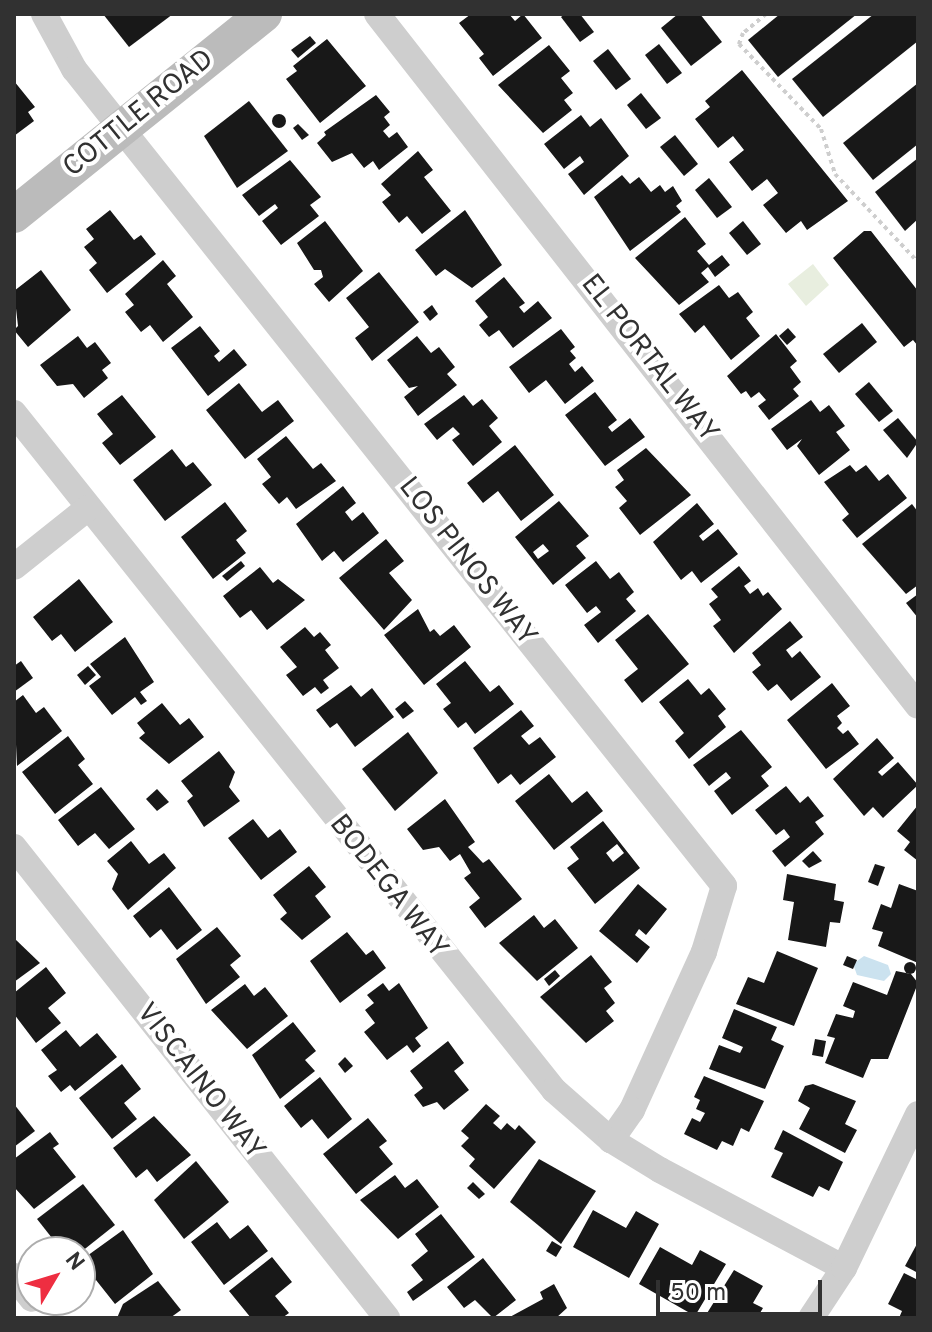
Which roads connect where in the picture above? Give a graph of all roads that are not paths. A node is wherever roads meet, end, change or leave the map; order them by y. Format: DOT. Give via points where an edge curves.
graph roads {
  1 [pos="44,14"];
  2 [pos="264,14"];
  3 [pos="377,14"];
  4 [pos="123,127"];
  5 [pos="14,215"];
  6 [pos="14,413"];
  7 [pos="88,508"];
  8 [pos="14,567"];
  9 [pos="918,706"];
  10 [pos="14,847"];
  11 [pos="918,1114"];
  12 [pos="611,1140"];
  13 [pos="844,1268"];
  14 [pos="387,1318"];
  15 [pos="811,1318"];
  1 -- 4 [label="street, LOS PINOS WAY" via="74,69"];
  2 -- 4 [label="street, COTTLE ROAD"];
  3 -- 9 [label="street, EL PORTAL WAY"];
  4 -- 5 [label="street, COTTLE ROAD"];
  4 -- 12 [label="street, LOS PINOS WAY" via="724,886 704,952 632,1110"];
  6 -- 7 [label="street, BODEGA WAY"];
  7 -- 8 [label="street"];
  7 -- 12 [label="street, BODEGA WAY" via="491,1017 554,1090"];
  10 -- 14 [label="street, VISCAINO WAY"];
  11 -- 13 [label="street"];
  12 -- 13 [label="street, BODEGA WAY"];
  13 -- 15 [label="street"];
}
